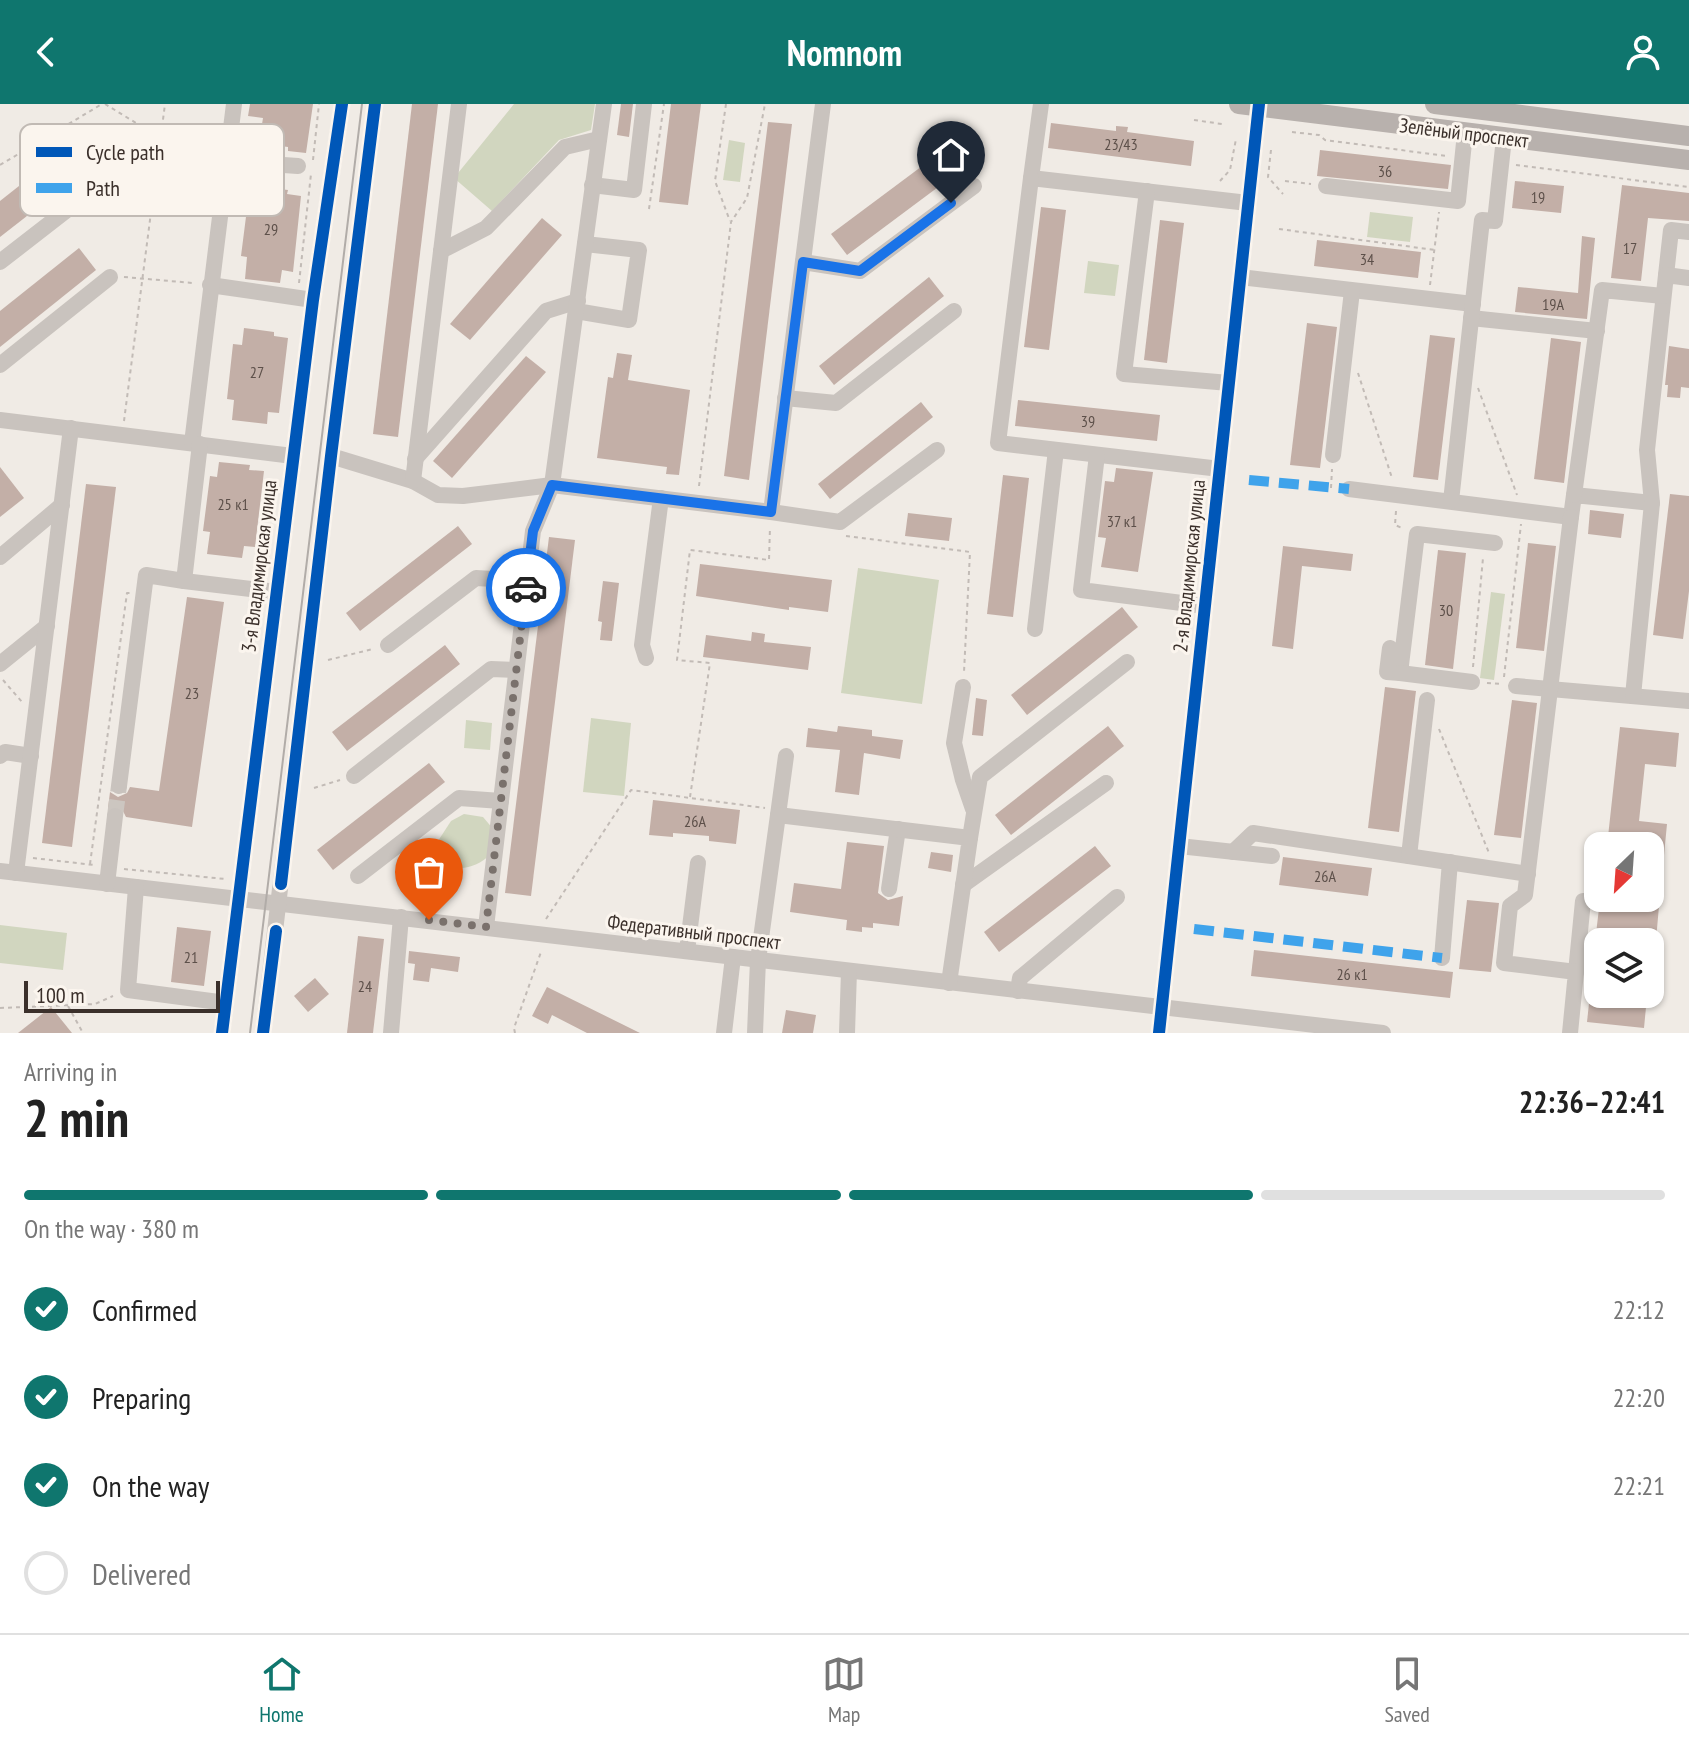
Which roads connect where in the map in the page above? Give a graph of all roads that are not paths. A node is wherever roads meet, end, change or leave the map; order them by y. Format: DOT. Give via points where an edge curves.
graph roads {
  1 [pos="234,104"];
  2 [pos="342,104"];
  3 [pos="375,104"];
  4 [pos="459,104"];
  5 [pos="604,104"];
  6 [pos="644,104"];
  7 [pos="823,104"];
  8 [pos="1041,104"];
  9 [pos="1435,104"];
  10 [pos="1252,105"];
  11 [pos="231,124"];
  12 [pos="1465,133"];
  13 [pos="1689,136"];
  14 [pos="1504,138"];
  15 [pos="599,139"];
  16 [pos="1689,160"];
  17 [pos="284,165"];
  18 [pos="298,166"];
  19 [pos="1031,178"];
  20 [pos="592,185"];
  21 [pos="974,186"];
  22 [pos="1326,186"];
  23 [pos="1147,191"];
  24 [pos="1248,203"];
  25 [pos="59,216"];
  26 [pos="219,216"];
  27 [pos="1689,232"];
  28 [pos="585,244"];
  29 [pos="441,251"];
  30 [pos="0,262"];
  31 [pos="803,262"];
  32 [pos="1666,275"];
  33 [pos="110,277"];
  34 [pos="1240,277"];
  35 [pos="1689,278"];
  36 [pos="210,285"];
  37 [pos="1352,291"];
  38 [pos="1663,296"];
  39 [pos="305,299"];
  40 [pos="577,306"];
  41 [pos="954,311"];
  42 [pos="1472,311"];
  43 [pos="1597,331"];
  44 [pos="0,365"];
  45 [pos="1229,383"];
  46 [pos="785,398"];
  47 [pos="0,420"];
  48 [pos="71,428"];
  49 [pos="196,444"];
  50 [pos="937,450"];
  51 [pos="1056,450"];
  52 [pos="1097,455"];
  53 [pos="1333,455"];
  54 [pos="293,456"];
  55 [pos="331,456"];
  56 [pos="415,459"];
  57 [pos="1220,469"];
  58 [pos="413,481"];
  59 [pos="552,485"];
  60 [pos="1349,489"];
  61 [pos="1574,495"];
  62 [pos="661,498"];
  63 [pos="1451,501"];
  64 [pos="1652,503"];
  65 [pos="62,505"];
  66 [pos="771,512"];
  67 [pos="1571,517"];
  68 [pos="1489,547"];
  69 [pos="0,557"];
  70 [pos="184,581"];
  71 [pos="527,581"];
  72 [pos="276,592"];
  73 [pos="1205,606"];
  74 [pos="47,626"];
  75 [pos="1035,629"];
  76 [pos="388,645"];
  77 [pos="1390,648"];
  78 [pos="646,658"];
  79 [pos="1127,662"];
  80 [pos="0,664"];
  81 [pos="516,670"];
  82 [pos="1400,673"];
  83 [pos="1472,682"];
  84 [pos="1516,686"];
  85 [pos="963,687"];
  86 [pos="1550,688"];
  87 [pos="1633,696"];
  88 [pos="1427,700"];
  89 [pos="1689,701"];
  90 [pos="0,756"];
  91 [pos="31,756"];
  92 [pos="786,756"];
  93 [pos="354,776"];
  94 [pos="1106,783"];
  95 [pos="119,786"];
  96 [pos="501,801"];
  97 [pos="974,811"];
  98 [pos="778,812"];
  99 [pos="115,816"];
  100 [pos="898,829"];
  101 [pos="970,838"];
  102 [pos="1179,846"];
  103 [pos="1233,852"];
  104 [pos="1272,856"];
  105 [pos="1409,856"];
  106 [pos="1450,862"];
  107 [pos="698,863"];
  108 [pos="8,872"];
  109 [pos="1528,874"];
  110 [pos="358,876"];
  111 [pos="107,884"];
  112 [pos="963,885"];
  113 [pos="136,887"];
  114 [pos="889,889"];
  115 [pos="1117,897"];
  116 [pos="239,898"];
  117 [pos="1583,901"];
  118 [pos="279,903"];
  119 [pos="401,917"];
  120 [pos="486,927"];
  121 [pos="687,951"];
  122 [pos="733,957"];
  123 [pos="1442,958"];
  124 [pos="758,960"];
  125 [pos="849,971"];
  126 [pos="1576,972"];
  127 [pos="949,983"];
  128 [pos="1018,991"];
  129 [pos="226,1003"];
  130 [pos="1161,1007"];
  131 [pos="1568,1022"];
  132 [pos="222,1033"];
  133 [pos="263,1033"];
  134 [pos="391,1033"];
  135 [pos="724,1033"];
  136 [pos="755,1033"];
  137 [pos="847,1033"];
  138 [pos="1159,1033"];
  139 [pos="1383,1033"];
  1 -- 11 [label="street"];
  2 -- 39 [label="street, 3-я Владимирская улица"];
  3 -- 55 [label="street"];
  4 -- 29 [label="street"];
  5 -- 15 [label="street"];
  6 -- 20 [label="street" via="634,190"];
  7 -- 31 [label="street"];
  8 -- 19 [label="street"];
  9 -- 13 [label="main road, Зелёный проспект"];
  10 -- 12 [label="main road, Зелёный проспект"];
  10 -- 24 [label="street, 2-я Владимирская улица"];
  12 -- 14 [label="main road, Зелёный проспект"];
  12 -- 22 [label="street" via="1458,201"];
  14 -- 16 [label="main road, Зелёный проспект"];
  14 -- 42 [label="street" via="1495,221 1482,220"];
  15 -- 20 [label="street"];
  15 -- 29 [label="street" via="565,147 486,228"];
  17 -- 18 [label="street"];
  19 -- 23 [label="street"];
  19 -- 51 [label="street" via="998,443"];
  20 -- 28 [label="street"];
  21 -- 31 [label="street" via="860,271"];
  23 -- 24 [label="street"];
  23 -- 45 [label="street" via="1124,374"];
  24 -- 34 [label="street, 2-я Владимирская улица"];
  25 -- 30 [label="street"];
  26 -- 36 [label="street"];
  27 -- 32 [label="street" via="1671,230"];
  28 -- 40 [label="street"];
  28 -- 40 [label="street" via="639,250 629,320"];
  29 -- 56 [label="street"];
  31 -- 46 [label="street"];
  32 -- 35 [label="street"];
  32 -- 38 [label="street"];
  33 -- 44 [label="street"];
  34 -- 37 [label="street"];
  34 -- 45 [label="street, 2-я Владимирская улица"];
  36 -- 39 [label="street"];
  36 -- 49 [label="street"];
  37 -- 42 [label="street" via="1429,299"];
  37 -- 53 [label="street"];
  38 -- 43 [label="street" via="1602,290"];
  38 -- 64 [label="street" via="1647,450"];
  39 -- 54 [label="street, 3-я Владимирская улица"];
  40 -- 56 [label="street" via="546,311"];
  40 -- 59 [label="street"];
  41 -- 46 [label="street" via="836,403"];
  42 -- 43 [label="street"];
  42 -- 63 [label="street"];
  43 -- 61 [label="street"];
  45 -- 57 [label="street, 2-я Владимирская улица"];
  46 -- 66 [label="street"];
  47 -- 48 [label="street"];
  48 -- 49 [label="street"];
  48 -- 65 [label="street"];
  49 -- 54 [label="street"];
  49 -- 70 [label="street"];
  50 -- 66 [label="street" via="840,522"];
  51 -- 52 [label="street"];
  51 -- 75 [label="street"];
  52 -- 57 [label="street"];
  52 -- 73 [label="street" via="1081,590"];
  54 -- 72 [label="street, 3-я Владимирская улица"];
  55 -- 58 [label="street"];
  55 -- 118 [label="street"];
  56 -- 58 [label="street"];
  57 -- 73 [label="street, 2-я Владимирская улица"];
  58 -- 59 [label="street" via="438,495 463,496"];
  59 -- 62 [label="street"];
  59 -- 71 [label="street" via="533,531"];
  60 -- 63 [label="street"];
  61 -- 64 [label="street"];
  61 -- 67 [label="street"];
  62 -- 66 [label="street"];
  62 -- 78 [label="street" via="642,645"];
  63 -- 67 [label="street"];
  64 -- 87 [label="street"];
  65 -- 69 [label="street"];
  65 -- 74 [label="street"];
  67 -- 86 [label="street"];
  68 -- 82 [label="street" via="1417,534"];
  70 -- 72 [label="street"];
  70 -- 95 [label="street" via="146,575"];
  71 -- 76 [label="street" via="476,578"];
  71 -- 81 [label="street"];
  72 -- 116 [label="street, 3-я Владимирская улица"];
  73 -- 102 [label="street, 2-я Владимирская улица"];
  74 -- 80 [label="street"];
  74 -- 91 [label="street"];
  77 -- 82 [label="street" via="1387,672"];
  79 -- 97 [label="street" via="980,777"];
  81 -- 93 [label="street" via="491,669"];
  81 -- 96 [label="street"];
  82 -- 83 [label="street"];
  84 -- 86 [label="street"];
  85 -- 97 [label="street" via="954,743"];
  86 -- 87 [label="street"];
  86 -- 109 [label="street"];
  87 -- 89 [label="street"];
  88 -- 105 [label="street"];
  90 -- 91 [label="street"];
  91 -- 108 [label="street"];
  92 -- 98 [label="street"];
  94 -- 112 [label="street"];
  96 -- 110 [label="street" via="459,798"];
  96 -- 120 [label="street"];
  97 -- 101 [label="street"];
  98 -- 100 [label="street"];
  98 -- 124 [label="street"];
  99 -- 111 [label="street"];
  100 -- 101 [label="street"];
  100 -- 114 [label="street"];
  101 -- 112 [label="street"];
  102 -- 103 [label="street"];
  102 -- 130 [label="street, 2-я Владимирская улица"];
  103 -- 104 [label="street"];
  103 -- 105 [label="street" via="1253,833"];
  105 -- 106 [label="street"];
  106 -- 109 [label="street"];
  106 -- 123 [label="street"];
  107 -- 121 [label="street"];
  108 -- 111 [label="street, Федеративный проспект"];
  109 -- 126 [label="street" via="1525,895 1510,906 1504,963"];
  111 -- 113 [label="street, Федеративный проспект"];
  112 -- 127 [label="street"];
  113 -- 116 [label="street, Федеративный проспект"];
  113 -- 129 [label="street" via="128,990"];
  115 -- 128 [label="street" via="1020,978"];
  116 -- 118 [label="street, Федеративный проспект"];
  116 -- 129 [label="street, 3-я Владимирская улица"];
  117 -- 126 [label="street"];
  118 -- 119 [label="street, Федеративный проспект"];
  118 -- 133 [label="street"];
  119 -- 120 [label="street, Федеративный проспект"];
  119 -- 134 [label="street"];
  120 -- 121 [label="street, Федеративный проспект"];
  121 -- 122 [label="street, Федеративный проспект"];
  122 -- 124 [label="street, Федеративный проспект"];
  122 -- 135 [label="street"];
  124 -- 125 [label="street, Федеративный проспект"];
  124 -- 136 [label="street"];
  125 -- 127 [label="street, Федеративный проспект"];
  125 -- 137 [label="street"];
  126 -- 131 [label="street"];
  127 -- 128 [label="street, Федеративный проспект"];
  128 -- 130 [label="street, Федеративный проспект"];
  129 -- 132 [label="street, 3-я Владимирская улица"];
  130 -- 138 [label="street, 2-я Владимирская улица"];
  130 -- 139 [label="street, Федеративный проспект"];
}
